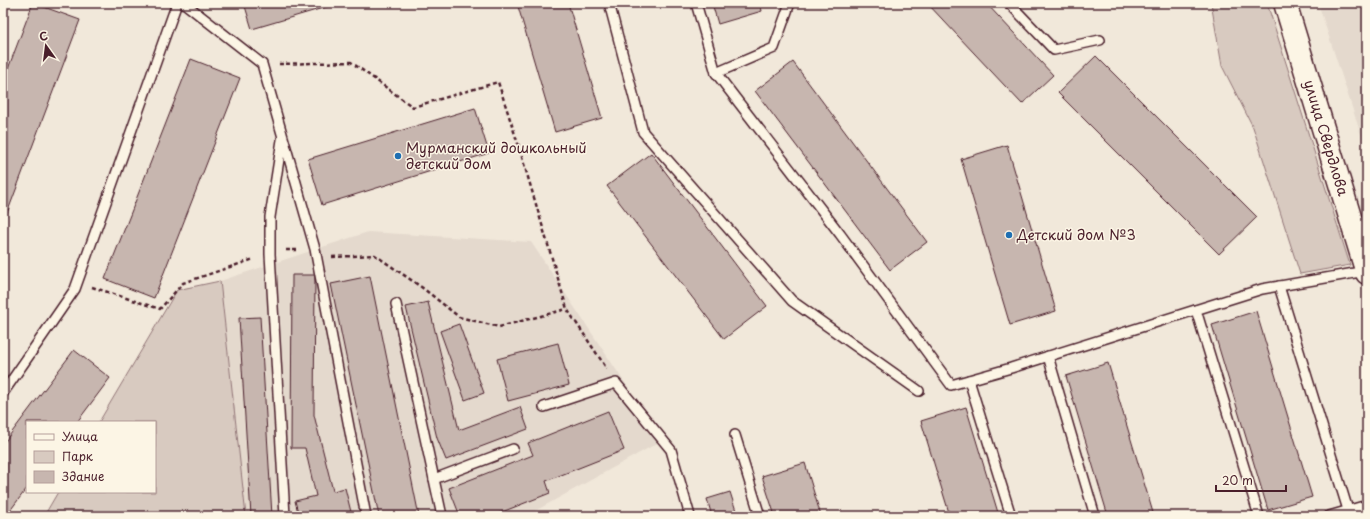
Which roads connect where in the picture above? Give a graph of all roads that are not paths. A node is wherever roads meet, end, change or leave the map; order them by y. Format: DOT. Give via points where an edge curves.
graph roads {
  1 [pos="177,3"];
  2 [pos="184,3"];
  3 [pos="609,3"];
  4 [pos="696,3"];
  5 [pos="790,3"];
  6 [pos="1009,3"];
  7 [pos="1285,3"];
  8 [pos="1100,40"];
  9 [pos="716,73"];
  10 [pos="283,137"];
  11 [pos="1367,272"];
  12 [pos="1279,286"];
  13 [pos="396,304"];
  14 [pos="1196,310"];
  15 [pos="1048,356"];
  16 [pos="969,380"];
  17 [pos="919,391"];
  18 [pos="3,393"];
  19 [pos="544,407"];
  20 [pos="735,435"];
  21 [pos="513,449"];
  22 [pos="434,479"];
  23 [pos="1367,505"];
  24 [pos="1348,510"];
  25 [pos="285,516"];
  26 [pos="366,516"];
  27 [pos="442,516"];
  28 [pos="690,516"];
  29 [pos="760,516"];
  30 [pos="1010,516"];
  31 [pos="1095,516"];
  32 [pos="1259,516"];
  33 [pos="1329,516"];
  1 -- 18 [label="lane" via="75,289"];
  2 -- 10 [label="lane" via="262,64"];
  3 -- 17 [label="lane" via="643,132 792,300"];
  4 -- 9 [label="lane"];
  5 -- 9 [label="lane" via="774,48"];
  6 -- 8 [label="lane" via="1054,50"];
  7 -- 11 [label="street, улица Свердлова"];
  9 -- 16 [label="lane" via="840,234 951,385"];
  10 -- 25 [label="lane" via="270,217 270,254"];
  10 -- 26 [label="lane" via="315,249"];
  11 -- 12 [label="lane"];
  12 -- 14 [label="lane"];
  12 -- 24 [label="lane"];
  13 -- 22 [label="lane"];
  14 -- 15 [label="lane"];
  14 -- 32 [label="lane"];
  15 -- 16 [label="lane"];
  15 -- 31 [label="lane"];
  16 -- 30 [label="lane"];
  19 -- 28 [label="lane" via="616,383 671,450"];
  20 -- 29 [label="lane"];
  21 -- 22 [label="lane"];
  22 -- 27 [label="lane"];
  23 -- 24 [label="lane"];
  24 -- 33 [label="lane"];
}
